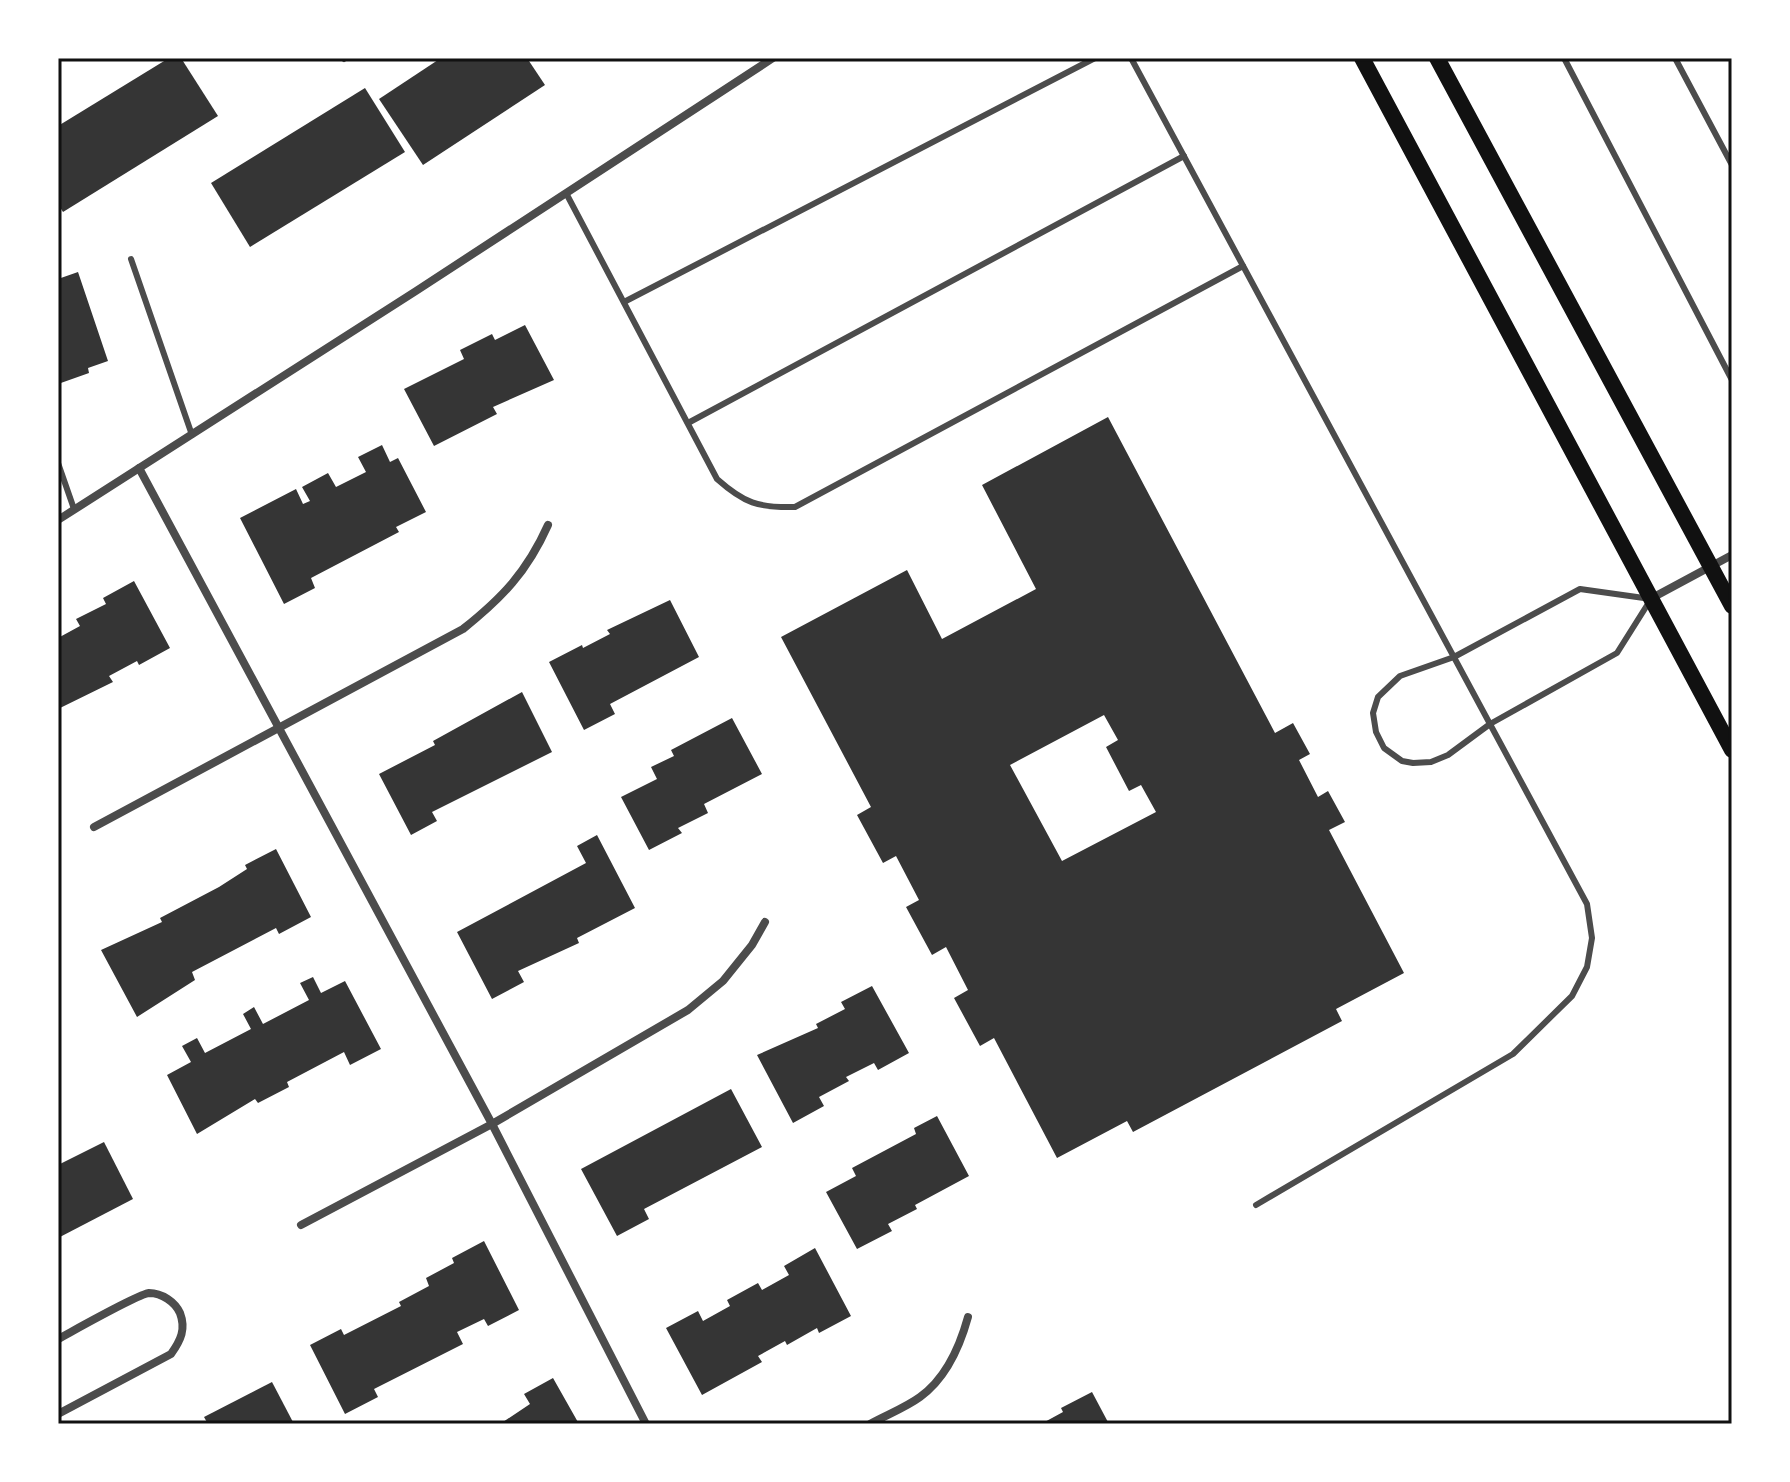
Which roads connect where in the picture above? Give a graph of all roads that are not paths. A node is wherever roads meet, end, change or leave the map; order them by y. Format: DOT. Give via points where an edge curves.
graph roads {
  1 [pos="773,58"];
  2 [pos="1095,58"];
  3 [pos="1131,58"];
  4 [pos="1362,58"];
  5 [pos="1437,58"];
  6 [pos="1564,58"];
  7 [pos="1675,58"];
  8 [pos="1184,156"];
  9 [pos="1732,165"];
  10 [pos="566,193"];
  11 [pos="131,259"];
  12 [pos="1243,266"];
  13 [pos="624,302"];
  14 [pos="1732,380"];
  15 [pos="688,423"];
  16 [pos="192,435"];
  17 [pos="58,463"];
  18 [pos="139,468"];
  19 [pos="74,509"];
  20 [pos="58,520"];
  21 [pos="548,525"];
  22 [pos="1732,555"];
  23 [pos="1711,566"];
  24 [pos="1651,599"];
  25 [pos="1732,606"];
  26 [pos="1454,657"];
  27 [pos="1490,724"];
  28 [pos="281,727"];
  29 [pos="1732,750"];
  30 [pos="94,827"];
  31 [pos="765,922"];
  32 [pos="492,1124"];
  33 [pos="1256,1205"];
  34 [pos="301,1225"];
  35 [pos="968,1317"];
  36 [pos="58,1339"];
  37 [pos="58,1414"];
  38 [pos="646,1424"];
  39 [pos="870,1424"];
  1 -- 10 [label="street"];
  2 -- 13 [label="lane"];
  3 -- 8 [label="lane"];
  4 -- 24 [label="main road"];
  5 -- 23 [label="main road"];
  6 -- 14 [label="lane"];
  7 -- 9 [label="lane"];
  8 -- 12 [label="lane"];
  8 -- 15 [label="lane"];
  10 -- 13 [label="lane"];
  10 -- 16 [label="street"];
  11 -- 16 [label="lane"];
  12 -- 15 [label="lane" via="795,507 768,508 737,497 717,479"];
  12 -- 26 [label="lane"];
  13 -- 15 [label="lane"];
  16 -- 18 [label="street"];
  17 -- 19 [label="lane"];
  18 -- 19 [label="street"];
  18 -- 28 [label="street"];
  19 -- 20 [label="street"];
  21 -- 28 [label="street" via="519,577 497,603 463,629"];
  22 -- 23 [label="street"];
  23 -- 24 [label="street"];
  23 -- 25 [label="main road"];
  24 -- 26 [label="lane" via="1580,589"];
  24 -- 27 [label="lane" via="1617,653"];
  24 -- 29 [label="main road"];
  26 -- 27 [label="lane"];
  26 -- 27 [label="lane" via="1400,676 1378,697 1373,713 1384,748 1402,761 1431,762"];
  27 -- 33 [label="lane" via="1587,904 1592,938 1587,967 1572,996 1513,1054"];
  28 -- 30 [label="street"];
  28 -- 32 [label="street"];
  31 -- 32 [label="street" via="723,981 688,1010"];
  32 -- 34 [label="street"];
  32 -- 38 [label="street"];
  35 -- 39 [label="street" via="945,1369 922,1396"];
  36 -- 37 [label="street" via="147,1293 164,1296 177,1307 183,1323 181,1340 171,1354"];
}
